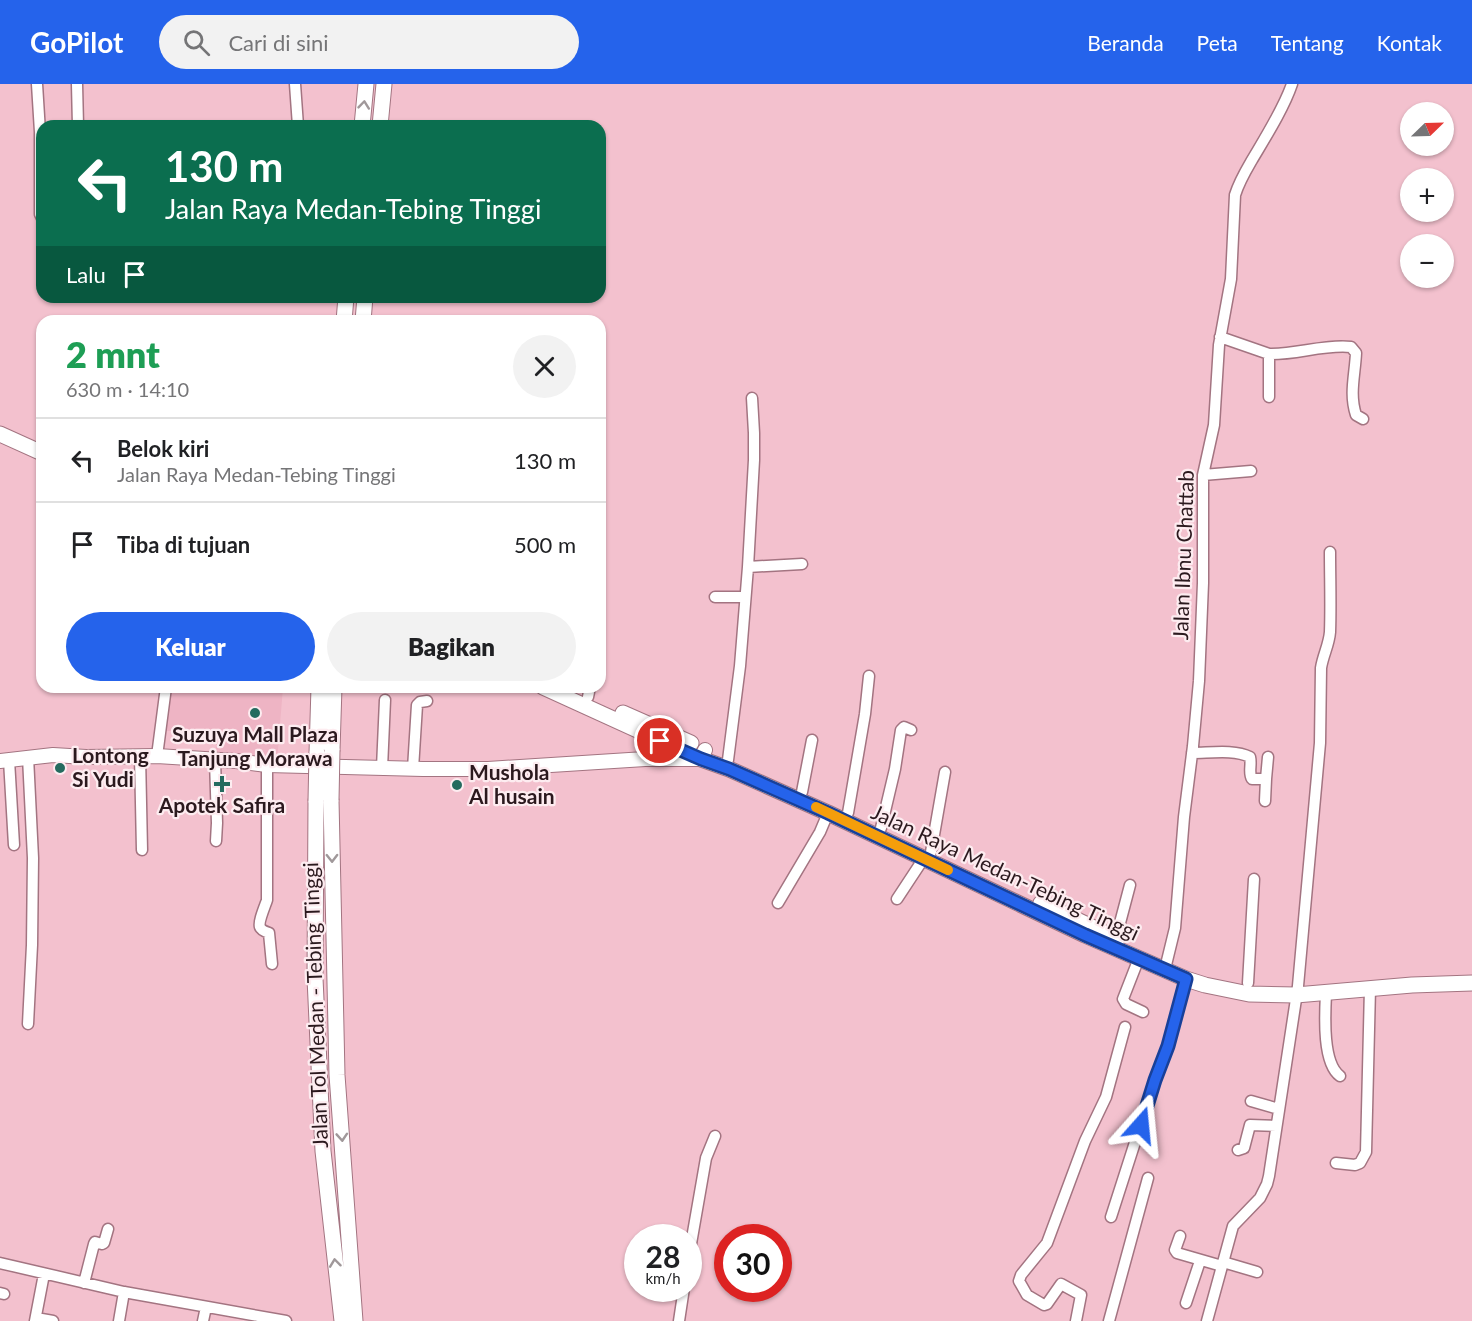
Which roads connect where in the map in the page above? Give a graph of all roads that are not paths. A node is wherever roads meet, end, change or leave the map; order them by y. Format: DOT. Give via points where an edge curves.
graph roads {
  1 [pos="37,84"];
  2 [pos="77,84"];
  3 [pos="295,84"];
  4 [pos="366,84"];
  5 [pos="384,84"];
  6 [pos="1292,84"];
  7 [pos="39,120"];
  8 [pos="78,120"];
  9 [pos="298,120"];
  10 [pos="363,120"];
  11 [pos="381,120"];
  12 [pos="1220,337"];
  13 [pos="1269,354"];
  14 [pos="1269,397"];
  15 [pos="752,398"];
  16 [pos="1363,419"];
  17 [pos="0,434"];
  18 [pos="0,445"];
  19 [pos="36,450"];
  20 [pos="1206,460"];
  21 [pos="36,461"];
  22 [pos="1251,471"];
  23 [pos="1219,473"];
  24 [pos="1203,475"];
  25 [pos="1330,552"];
  26 [pos="802,564"];
  27 [pos="748,567"];
  28 [pos="715,597"];
  29 [pos="745,597"];
  30 [pos="869,676"];
  31 [pos="165,693"];
  32 [pos="319,693"];
  33 [pos="333,693"];
  34 [pos="555,693"];
  35 [pos="591,693"];
  36 [pos="385,700"];
  37 [pos="427,700"];
  38 [pos="911,730"];
  39 [pos="812,740"];
  40 [pos="324,752"];
  41 [pos="673,753"];
  42 [pos="1192,753"];
  43 [pos="703,754"];
  44 [pos="140,756"];
  45 [pos="157,756"];
  46 [pos="28,757"];
  47 [pos="1268,758"];
  48 [pos="5,760"];
  49 [pos="215,760"];
  50 [pos="728,760"];
  51 [pos="267,765"];
  52 [pos="382,768"];
  53 [pos="413,769"];
  54 [pos="945,772"];
  55 [pos="1266,779"];
  56 [pos="802,792"];
  57 [pos="323,800"];
  58 [pos="1266,801"];
  59 [pos="828,813"];
  60 [pos="848,813"];
  61 [pos="881,828"];
  62 [pos="216,841"];
  63 [pos="14,845"];
  64 [pos="142,850"];
  65 [pos="927,855"];
  66 [pos="1254,879"];
  67 [pos="1130,885"];
  68 [pos="897,899"];
  69 [pos="778,903"];
  70 [pos="1116,938"];
  71 [pos="1139,958"];
  72 [pos="272,964"];
  73 [pos="1166,966"];
  74 [pos="1472,972"];
  75 [pos="1186,979"];
  76 [pos="1472,982"];
  77 [pos="1248,983"];
  78 [pos="1370,988"];
  79 [pos="1297,991"];
  80 [pos="1326,993"];
  81 [pos="1143,1012"];
  82 [pos="28,1024"];
  83 [pos="1125,1027"];
  84 [pos="1340,1076"];
  85 [pos="1251,1101"];
  86 [pos="1279,1109"];
  87 [pos="1276,1126"];
  88 [pos="715,1136"];
  89 [pos="1238,1150"];
  90 [pos="1336,1163"];
  91 [pos="1148,1178"];
  92 [pos="1111,1217"];
  93 [pos="694,1224"];
  94 [pos="108,1229"];
  95 [pos="1180,1236"];
  96 [pos="1200,1261"];
  97 [pos="0,1263"];
  98 [pos="1223,1264"];
  99 [pos="1257,1272"];
  100 [pos="44,1274"];
  101 [pos="84,1283"];
  102 [pos="124,1292"];
  103 [pos="682,1302"];
  104 [pos="1186,1302"];
  105 [pos="206,1307"];
  106 [pos="35,1319"];
  107 [pos="258,1319"];
  108 [pos="53,1321"];
  109 [pos="119,1321"];
  110 [pos="203,1321"];
  111 [pos="286,1321"];
  112 [pos="342,1321"];
  113 [pos="355,1321"];
  114 [pos="679,1321"];
  115 [pos="1076,1321"];
  116 [pos="1109,1321"];
  117 [pos="1207,1321"];
  1 -- 7 [label="street"];
  2 -- 8 [label="street"];
  3 -- 9 [label="street"];
  10 -- 4 [label="highway, one-way"];
  5 -- 11 [label="highway"];
  6 -- 12 [label="street, Jalan Ibnu Chattab" via="1238,187 1231,279"];
  12 -- 13 [label="street"];
  12 -- 20 [label="street, Jalan Ibnu Chattab" via="1215,416"];
  13 -- 14 [label="street"];
  13 -- 16 [label="street" via="1351,347 1356,353 1354,406 1356,415"];
  15 -- 27 [label="street" via="754,460"];
  17 -- 19 [label="highway"];
  18 -- 21 [label="highway"];
  20 -- 23 [label="street"];
  20 -- 24 [label="street, Jalan Ibnu Chattab"];
  22 -- 23 [label="street"];
  23 -- 24 [label="street"];
  24 -- 42 [label="street, Jalan Ibnu Chattab" via="1203,583"];
  25 -- 79 [label="street" via="1330,632 1323,657 1320,743"];
  26 -- 27 [label="street"];
  27 -- 29 [label="street"];
  28 -- 29 [label="street"];
  29 -- 50 [label="street"];
  30 -- 60 [label="street"];
  31 -- 45 [label="street"];
  32 -- 40 [label="highway"];
  33 -- 40 [label="highway, Jalan Tol Medan - Tebing Tinggi"];
  34 -- 41 [label="highway, Jalan Raya Medan-Tebing Tinggi"];
  35 -- 43 [label="highway, Jalan Raya Medan-Tebing Tinggi"];
  36 -- 52 [label="street"];
  37 -- 53 [label="street" via="417,705"];
  38 -- 61 [label="street" via="901,730"];
  39 -- 56 [label="street"];
  40 -- 57 [label="highway, Jalan Tol Medan - Tebing Tinggi, bridge"];
  41 -- 43 [label="highway, Jalan Raya Medan-Tebing Tinggi"];
  41 -- 53 [label="main road" via="488,769"];
  42 -- 55 [label="street" via="1251,757 1252,779"];
  42 -- 73 [label="street, Jalan Ibnu Chattab" via="1175,928"];
  43 -- 50 [label="highway, Jalan Raya Medan-Tebing Tinggi"];
  43 -- 59 [label="highway, Jalan Raya Medan-Tebing Tinggi"];
  44 -- 45 [label="main road"];
  44 -- 46 [label="main road"];
  44 -- 64 [label="street"];
  45 -- 49 [label="main road"];
  46 -- 48 [label="main road"];
  46 -- 82 [label="street" via="33,858"];
  47 -- 55 [label="street"];
  48 -- 63 [label="street"];
  49 -- 51 [label="main road"];
  49 -- 62 [label="street"];
  50 -- 56 [label="highway, Jalan Raya Medan-Tebing Tinggi"];
  51 -- 52 [label="main road"];
  51 -- 72 [label="street" via="267,900 260,928 269,933"];
  52 -- 53 [label="main road"];
  54 -- 65 [label="street"];
  55 -- 58 [label="street"];
  56 -- 60 [label="highway, Jalan Raya Medan-Tebing Tinggi"];
  112 -- 57 [label="highway, one-way" via="323,1151 315,978"];
  57 -- 113 [label="highway, Jalan Tol Medan - Tebing Tinggi, one-way"];
  59 -- 65 [label="highway, Jalan Raya Medan-Tebing Tinggi"];
  59 -- 69 [label="street"];
  60 -- 61 [label="highway, Jalan Raya Medan-Tebing Tinggi"];
  61 -- 65 [label="highway, Jalan Raya Medan-Tebing Tinggi"];
  65 -- 68 [label="street"];
  65 -- 70 [label="highway, Jalan Raya Medan-Tebing Tinggi"];
  65 -- 71 [label="highway, Jalan Raya Medan-Tebing Tinggi"];
  66 -- 77 [label="street"];
  67 -- 70 [label="street"];
  70 -- 73 [label="highway, Jalan Raya Medan-Tebing Tinggi"];
  71 -- 73 [label="highway, Jalan Raya Medan-Tebing Tinggi"];
  71 -- 81 [label="street" via="1123,999"];
  73 -- 75 [label="highway, Jalan Raya Medan-Tebing Tinggi"];
  73 -- 77 [label="highway, Jalan Raya Medan-Tebing Tinggi"];
  74 -- 79 [label="highway, Jalan Raya Medan-Tebing Tinggi" via="1399,975"];
  75 -- 79 [label="highway, Jalan Raya Medan-Tebing Tinggi" via="1249,994"];
  75 -- 92 [label="street"];
  76 -- 78 [label="highway, Jalan Raya Medan-Tebing Tinggi"];
  77 -- 79 [label="highway, Jalan Raya Medan-Tebing Tinggi"];
  78 -- 80 [label="highway, Jalan Raya Medan-Tebing Tinggi"];
  78 -- 90 [label="street" via="1366,1152 1360,1163"];
  79 -- 80 [label="highway, Jalan Raya Medan-Tebing Tinggi"];
  79 -- 86 [label="street"];
  80 -- 84 [label="street" via="1328,1050 1332,1068"];
  83 -- 115 [label="street" via="1106,1097 1047,1243 1019,1281 1027,1294 1044,1305 1061,1284 1081,1295"];
  85 -- 86 [label="street"];
  86 -- 87 [label="street"];
  87 -- 89 [label="street" via="1250,1125 1244,1148"];
  87 -- 98 [label="street" via="1267,1184 1260,1198 1233,1226"];
  88 -- 93 [label="street" via="706,1158"];
  91 -- 116 [label="street"];
  94 -- 101 [label="street" via="104,1243 93,1244"];
  95 -- 96 [label="street" via="1177,1253"];
  96 -- 98 [label="street"];
  96 -- 104 [label="street"];
  97 -- 100 [label="street"];
  98 -- 99 [label="street"];
  98 -- 117 [label="street"];
  100 -- 101 [label="street"];
  100 -- 106 [label="street"];
  101 -- 102 [label="street"];
  102 -- 105 [label="street"];
  102 -- 109 [label="street"];
  103 -- 114 [label="street"];
  105 -- 107 [label="street"];
  105 -- 110 [label="street"];
  106 -- 108 [label="street"];
  107 -- 111 [label="street"];
}
